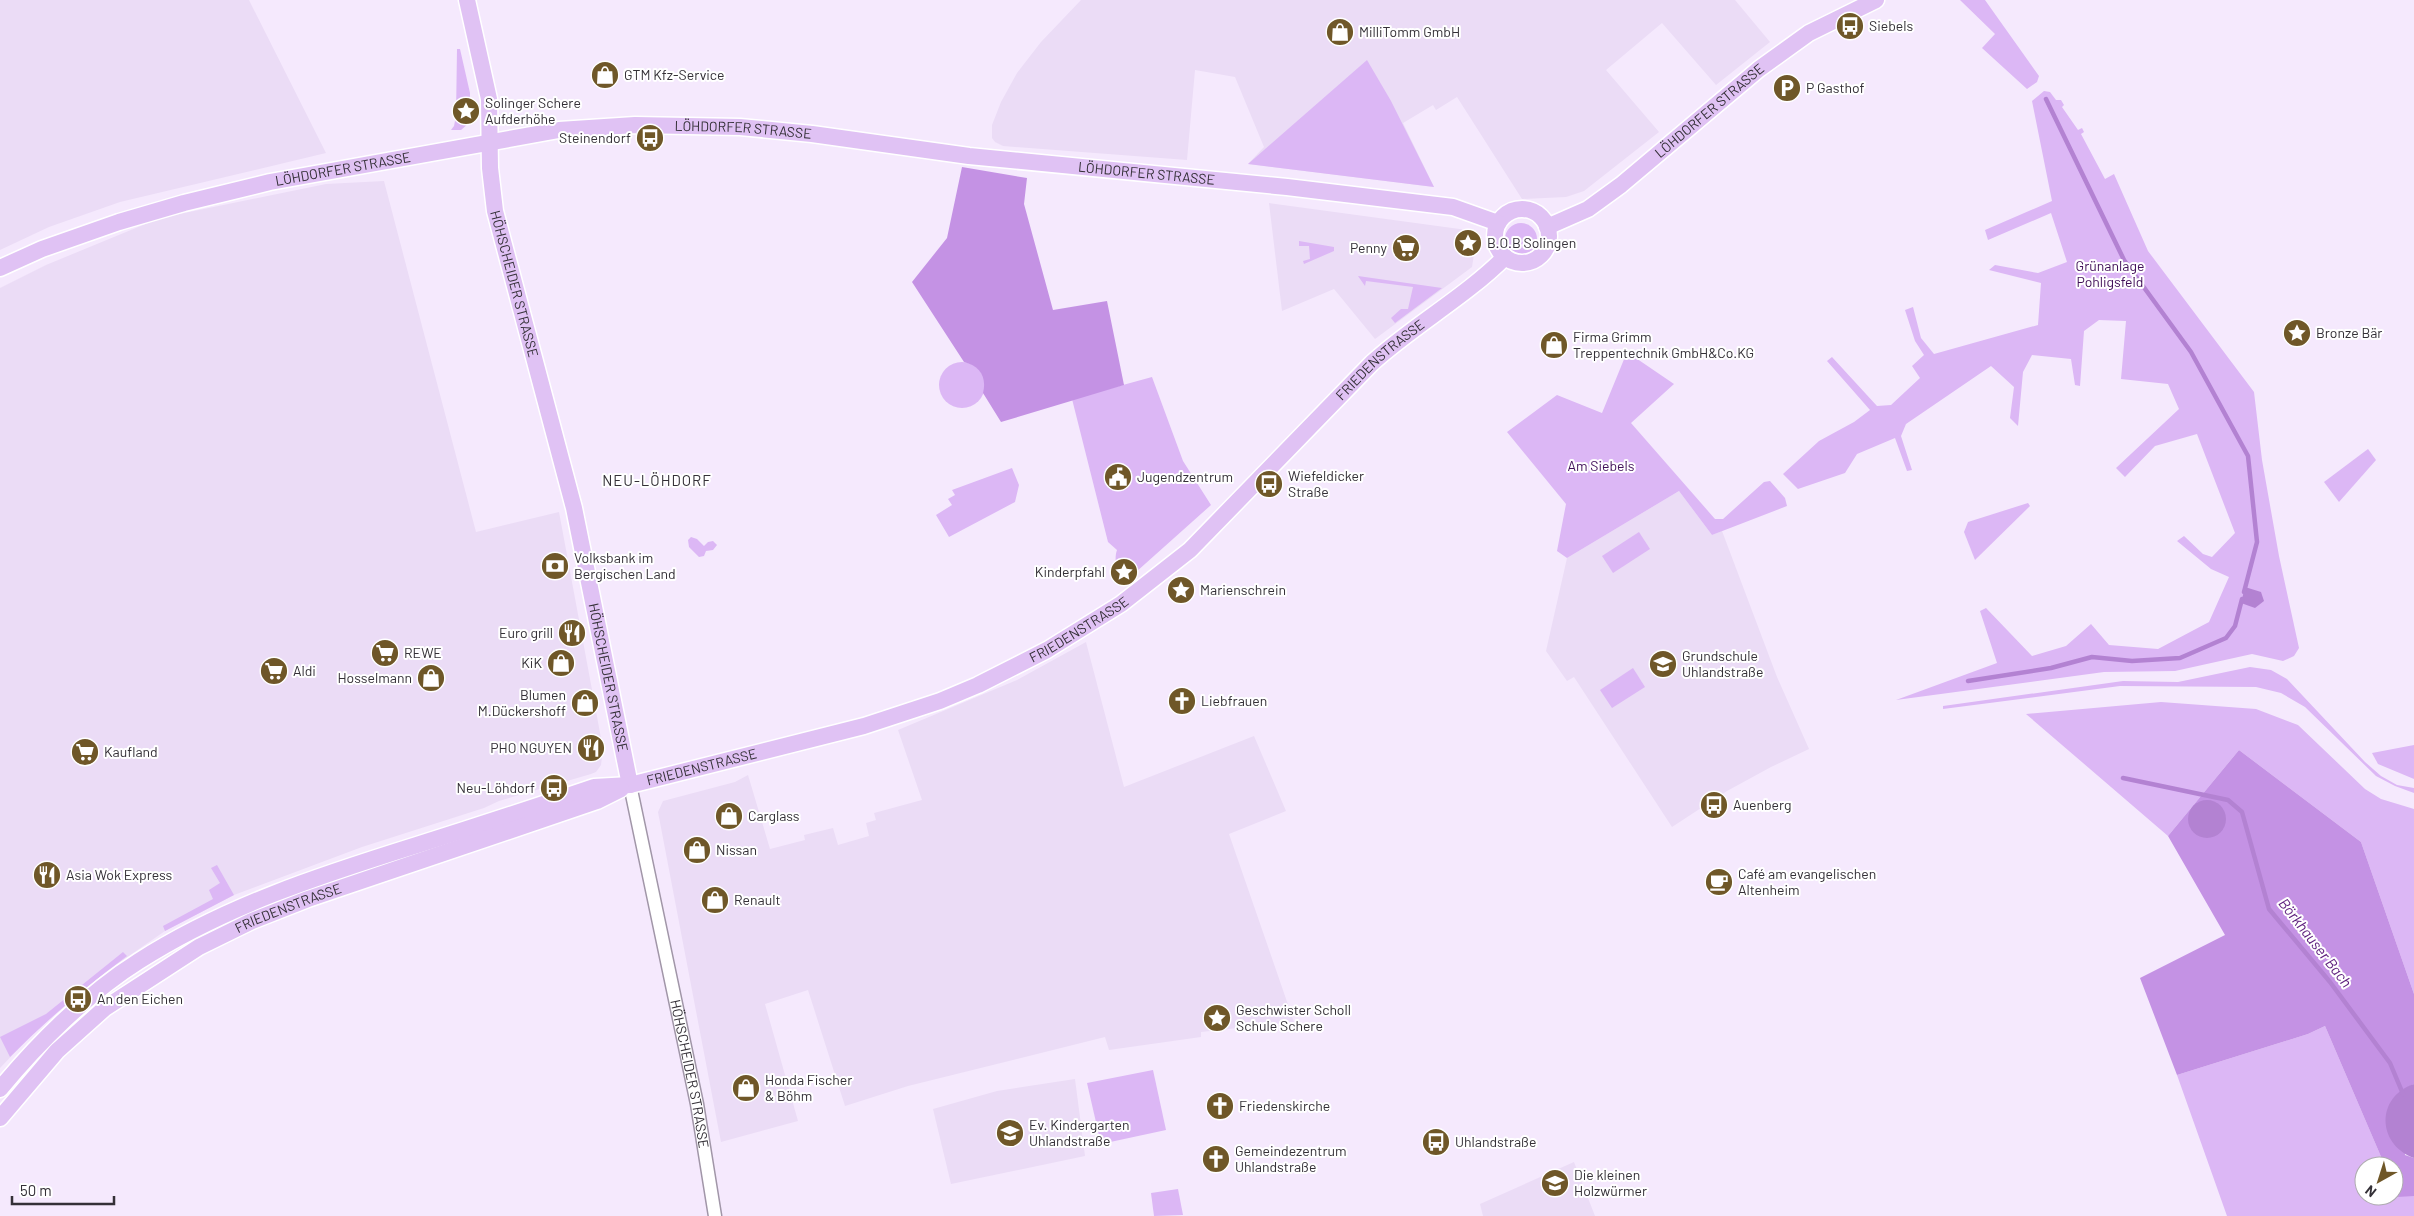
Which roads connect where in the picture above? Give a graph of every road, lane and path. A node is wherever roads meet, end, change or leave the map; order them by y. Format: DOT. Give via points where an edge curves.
graph roads {
  1 [pos="467,0"];
  2 [pos="1876,0"];
  3 [pos="489,142"];
  4 [pos="1498,223"];
  5 [pos="1547,227"];
  6 [pos="1506,257"];
  7 [pos="0,268"];
  8 [pos="630,785"];
  9 [pos="0,1089"];
  10 [pos="0,1118"];
  11 [pos="715,1216"];
  1 -- 3 [label="main road, HÖHSCHEIDER STRASSE" via="489,99"];
  2 -- 5 [label="main road, LÖHDORFER STRASSE" via="1809,33 1759,69 1621,185 1588,209"];
  3 -- 4 [label="main road, LÖHDORFER STRASSE" via="592,127 668,124 740,127 969,156 1453,207"];
  3 -- 7 [label="main road, LÖHDORFER STRASSE" via="270,182 184,203 42,249"];
  3 -- 8 [label="main road, HÖHSCHEIDER STRASSE" via="491,180 500,232 577,523"];
  4 -- 5 [label="main road" via="1511,212 1528,210 1543,219"];
  4 -- 6 [label="main road" via="1496,242"];
  5 -- 6 [label="main road" via="1547,246 1536,260 1515,262"];
  6 -- 8 [label="main road, FRIEDENSTRASSE" via="1372,363 1190,550 1121,604 1073,635 978,685 900,715"];
  8 -- 9 [label="main road, FRIEDENSTRASSE" via="594,787 328,873 245,904 138,962 98,992 44,1040"];
  8 -- 10 [label="main road, FRIEDENSTRASSE" via="597,801 308,898 199,946 105,1008 57,1051"];
  8 -- 11 [label="street, HÖHSCHEIDER STRASSE" via="697,1104"];
}
